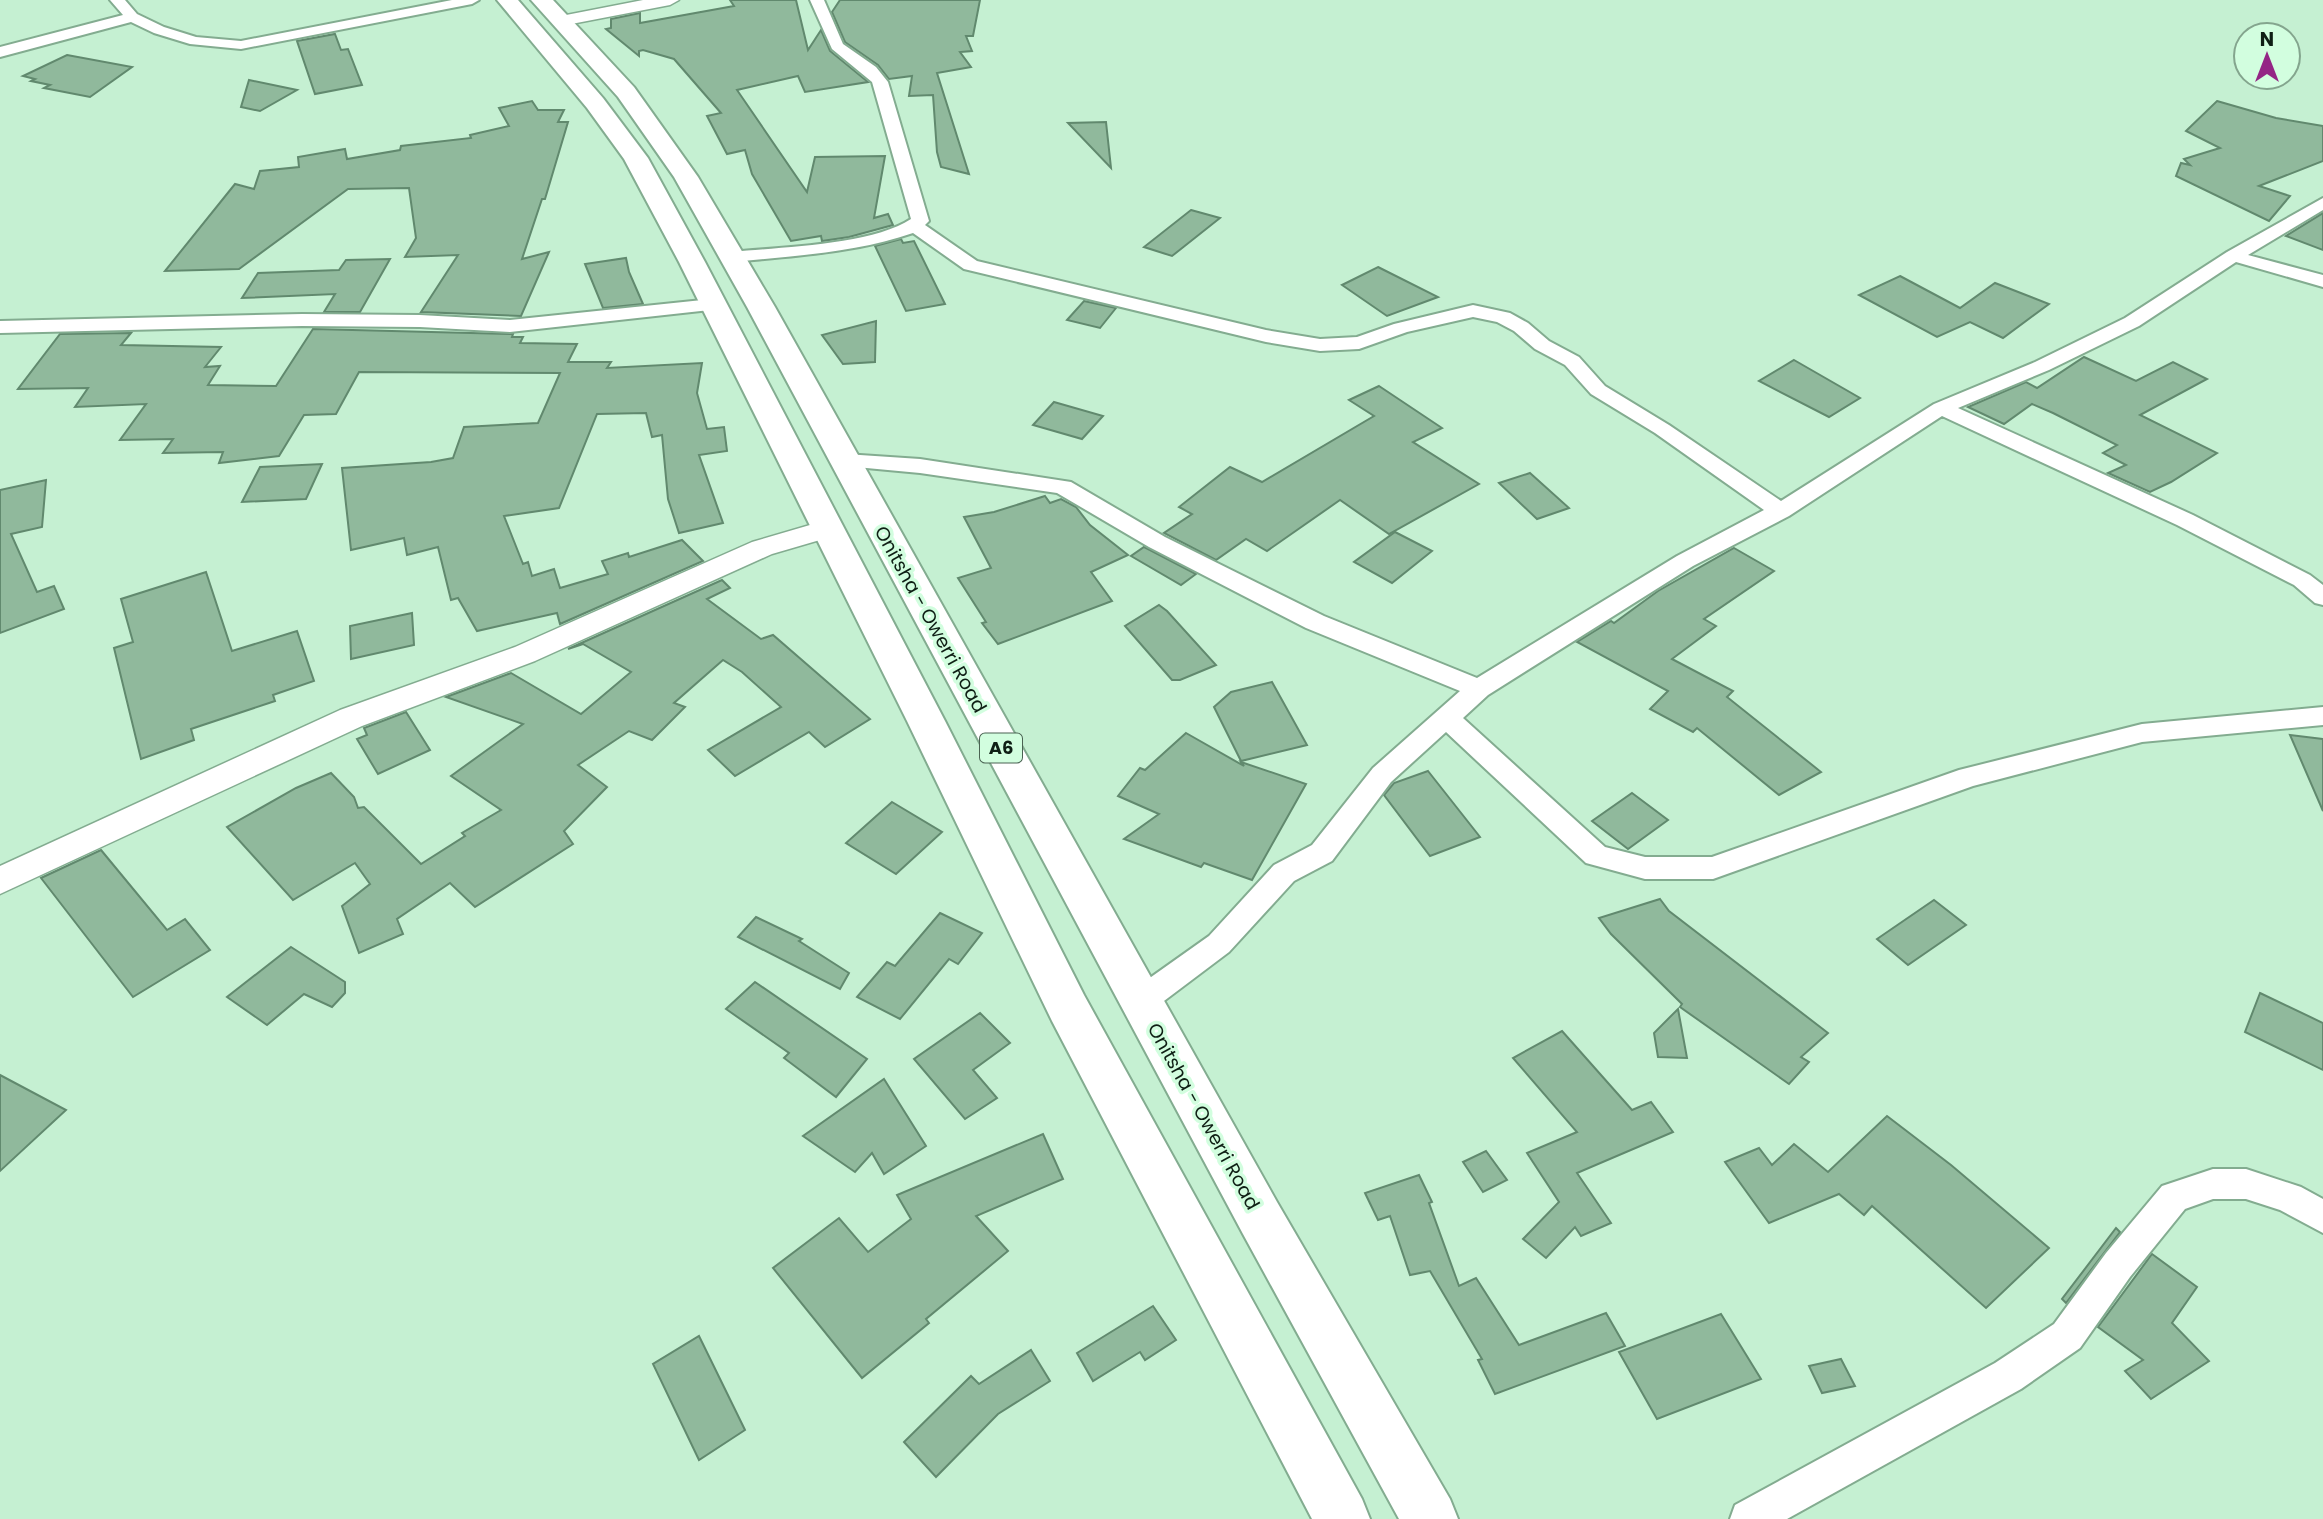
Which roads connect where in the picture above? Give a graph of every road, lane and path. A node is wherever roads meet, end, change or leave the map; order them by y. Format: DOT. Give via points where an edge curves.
graph roads {
  1 [pos="117,0"];
  2 [pos="472,0"];
  3 [pos="507,0"];
  4 [pos="670,0"];
  5 [pos="817,0"];
  6 [pos="551,10"];
  7 [pos="132,17"];
  8 [pos="0,52"];
  9 [pos="2323,203"];
  10 [pos="916,227"];
  11 [pos="2233,256"];
  12 [pos="732,257"];
  13 [pos="2323,281"];
  14 [pos="712,305"];
  15 [pos="0,327"];
  16 [pos="1941,408"];
  17 [pos="845,460"];
  18 [pos="1781,511"];
  19 [pos="827,529"];
  20 [pos="2323,597"];
  21 [pos="1479,689"];
  22 [pos="2323,716"];
  23 [pos="1447,718"];
  24 [pos="0,881"];
  25 [pos="1141,1001"];
  26 [pos="2323,1217"];
  27 [pos="1342,1519"];
  28 [pos="1430,1519"];
  29 [pos="1749,1519"];
  1 -- 7 [label="street"];
  2 -- 7 [label="street" via="241,44 195,41"];
  3 -- 14 [label="highway" via="636,158"];
  4 -- 6 [label="street"];
  5 -- 10 [label="street" via="837,46 874,71 880,82 916,200 920,221"];
  6 -- 12 [label="highway, Onitsha - Owerri Road / A6" via="626,92 686,177"];
  7 -- 8 [label="street"];
  9 -- 11 [label="street"];
  10 -- 12 [label="street" via="871,240"];
  10 -- 18 [label="street" via="971,265 1320,345 1359,343 1473,311 1503,317 1572,360 1598,390"];
  11 -- 13 [label="street"];
  11 -- 16 [label="street" via="2132,322"];
  12 -- 17 [label="highway, Onitsha - Owerri Road / A6"];
  14 -- 15 [label="street" via="510,326 302,320"];
  14 -- 19 [label="highway"];
  16 -- 18 [label="street"];
  16 -- 20 [label="street" via="2185,520 2302,580"];
  17 -- 21 [label="street" via="1063,487 1157,542 1315,622"];
  17 -- 25 [label="highway, Onitsha - Owerri Road / A6"];
  18 -- 21 [label="street" via="1685,561"];
  19 -- 24 [label="street" via="762,548 525,654 351,718"];
  19 -- 27 [label="highway" via="1069,1008"];
  21 -- 23 [label="street"];
  22 -- 23 [label="street" via="2128,736 1968,777 1713,868 1644,868 1596,855"];
  23 -- 25 [label="street" via="1382,775 1322,853 1284,873 1219,944"];
  25 -- 28 [label="highway, Onitsha - Owerri Road / A6"];
  26 -- 29 [label="street" via="2289,1198 2246,1184 2213,1184 2174,1197 2067,1336 2008,1376"];
}
